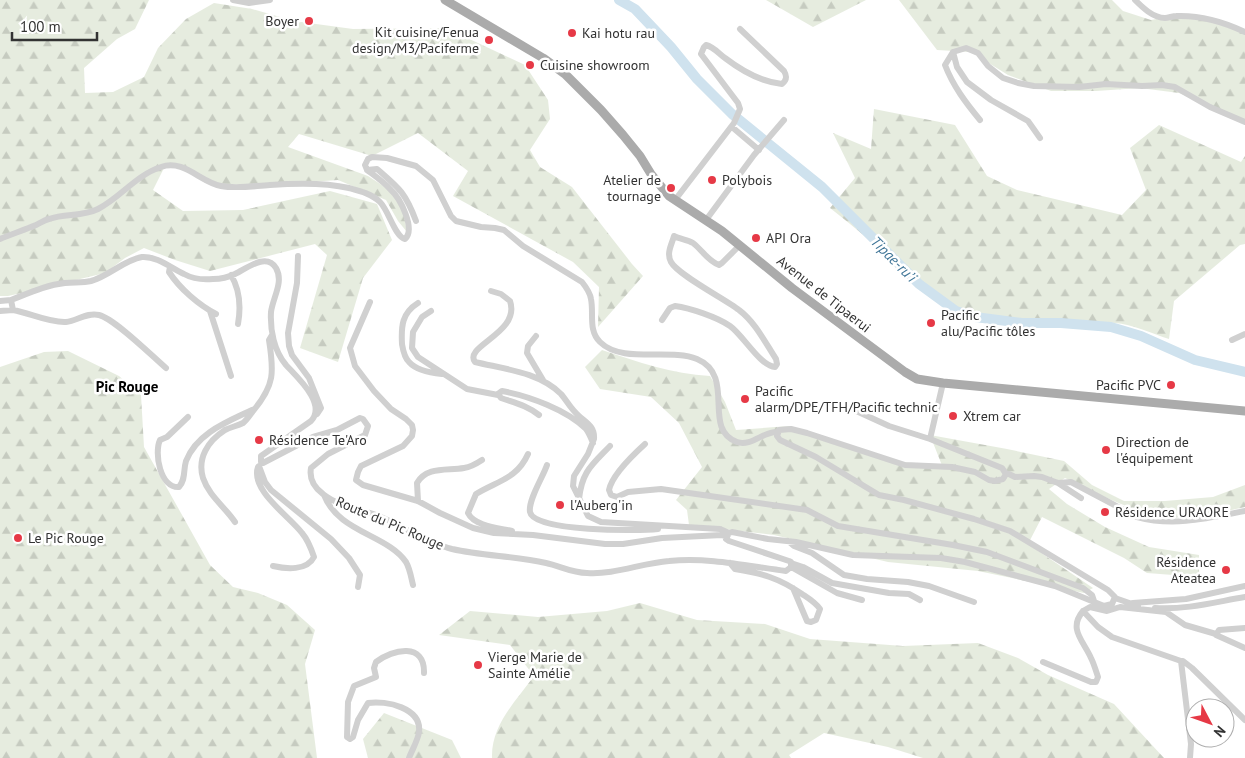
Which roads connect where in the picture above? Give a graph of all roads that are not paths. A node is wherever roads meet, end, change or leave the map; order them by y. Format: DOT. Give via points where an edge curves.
graph roads {
  1 [pos="233,0"];
  2 [pos="270,0"];
  3 [pos="445,0"];
  4 [pos="1135,0"];
  5 [pos="740,30"];
  6 [pos="1245,32"];
  7 [pos="953,52"];
  8 [pos="784,120"];
  9 [pos="980,120"];
  10 [pos="734,122"];
  11 [pos="1245,122"];
  12 [pos="1040,138"];
  13 [pos="762,147"];
  14 [pos="367,170"];
  15 [pos="675,200"];
  16 [pos="416,220"];
  17 [pos="706,220"];
  18 [pos="0,239"];
  19 [pos="740,246"];
  20 [pos="298,256"];
  21 [pos="170,267"];
  22 [pos="231,275"];
  23 [pos="491,292"];
  24 [pos="11,300"];
  25 [pos="0,301"];
  26 [pos="370,302"];
  27 [pos="418,303"];
  28 [pos="13,310"];
  29 [pos="0,311"];
  30 [pos="431,311"];
  31 [pos="662,320"];
  32 [pos="238,324"];
  33 [pos="1245,334"];
  34 [pos="272,335"];
  35 [pos="536,336"];
  36 [pos="1232,340"];
  37 [pos="166,368"];
  38 [pos="446,375"];
  39 [pos="231,376"];
  40 [pos="543,380"];
  41 [pos="943,383"];
  42 [pos="498,395"];
  43 [pos="840,404"];
  44 [pos="255,409"];
  45 [pos="1245,411"];
  46 [pos="539,415"];
  47 [pos="316,416"];
  48 [pos="188,417"];
  49 [pos="777,432"];
  50 [pos="930,439"];
  51 [pos="593,443"];
  52 [pos="645,444"];
  53 [pos="610,446"];
  54 [pos="528,454"];
  55 [pos="482,460"];
  56 [pos="260,464"];
  57 [pos="548,465"];
  58 [pos="1006,474"];
  59 [pos="1058,483"];
  60 [pos="324,495"];
  61 [pos="1081,498"];
  62 [pos="579,500"];
  63 [pos="418,501"];
  64 [pos="1245,511"];
  65 [pos="235,522"];
  66 [pos="669,528"];
  67 [pos="533,535"];
  68 [pos="728,535"];
  69 [pos="788,541"];
  70 [pos="730,563"];
  71 [pos="791,565"];
  72 [pos="273,566"];
  73 [pos="413,585"];
  74 [pos="1245,586"];
  75 [pos="358,587"];
  76 [pos="793,588"];
  77 [pos="1245,597"];
  78 [pos="1115,598"];
  79 [pos="862,600"];
  80 [pos="920,600"];
  81 [pos="1094,601"];
  82 [pos="974,602"];
  83 [pos="1132,606"];
  84 [pos="1083,611"];
  85 [pos="1245,628"];
  86 [pos="1216,634"];
  87 [pos="1245,648"];
  88 [pos="1181,661"];
  89 [pos="1043,662"];
  90 [pos="424,673"];
  91 [pos="1245,720"];
  92 [pos="409,758"];
  93 [pos="1190,758"];
  1 -- 2 [label="street" via="250,3"];
  3 -- 15 [label="main road, Avenue de Tipaerui" via="565,74 601,110"];
  4 -- 6 [label="street" via="1144,9 1164,18 1187,16 1226,23"];
  5 -- 10 [label="street" via="784,71 786,77 782,84 760,79 706,45 701,54 738,103 740,109"];
  7 -- 9 [label="street" via="945,65 950,79"];
  7 -- 11 [label="street" via="966,48 978,53 1003,78 1018,84 1079,88 1106,84 1175,87"];
  7 -- 12 [label="street" via="957,67 967,82 1028,121"];
  8 -- 13 [label="street"];
  10 -- 13 [label="street"];
  10 -- 15 [label="street"];
  13 -- 17 [label="street"];
  14 -- 16 [label="street" via="377,169 401,189"];
  14 -- 18 [label="street" via="393,191 401,203 409,226 405,239 397,234 381,203 364,192 330,184 222,186 168,165 148,173 98,209 50,219"];
  14 -- 49 [label="street" via="368,159 377,157 416,166 433,180 456,221 504,230 523,246 582,282 591,298 594,335 605,347 627,353 690,357 704,363 716,377 721,428 737,442 749,442"];
  15 -- 17 [label="main road, Avenue de Tipaerui"];
  17 -- 19 [label="main road, Avenue de Tipaerui"];
  19 -- 31 [label="street" via="719,264 692,242 674,236 669,250 670,259 678,269 748,318 776,359 775,367 765,363 743,338 720,320 675,306"];
  19 -- 41 [label="main road, Avenue de Tipaerui" via="905,372 917,379"];
  20 -- 47 [label="street" via="289,346 319,400 321,408"];
  21 -- 22 [label="street" via="195,278 215,279"];
  21 -- 24 [label="street" via="146,257 135,259 91,281 51,286"];
  21 -- 39 [label="street" via="172,277 213,313"];
  22 -- 32 [label="street" via="240,302"];
  22 -- 34 [label="street" via="261,262 273,264 277,269 278,286 271,311"];
  23 -- 40 [label="street" via="510,301 512,314 503,328 477,349 473,359"];
  24 -- 25 [label="street"];
  24 -- 28 [label="street"];
  26 -- 63 [label="street" via="350,348 355,366 374,392 406,419 413,430 403,446 361,466 356,480"];
  27 -- 38 [label="street" via="402,322 403,352 408,362 420,370"];
  28 -- 29 [label="street"];
  28 -- 37 [label="street" via="67,322 89,315 100,316"];
  30 -- 38 [label="street" via="414,327 412,348 418,357"];
  33 -- 36 [label="street"];
  34 -- 44 [label="street" via="269,340 273,363 269,386"];
  34 -- 47 [label="street" via="280,358 310,392"];
  35 -- 40 [label="street" via="527,353"];
  38 -- 42 [label="street" via="467,389"];
  40 -- 51 [label="street" via="592,427"];
  41 -- 45 [label="main road, Avenue de Tipaerui"];
  41 -- 50 [label="street"];
  42 -- 46 [label="street"];
  42 -- 51 [label="street" via="502,391 511,393 556,408 585,429"];
  43 -- 50 [label="street" via="889,426"];
  44 -- 48 [label="street" via="220,426 198,442 186,461 182,484 173,487 161,469 158,444"];
  44 -- 65 [label="street" via="244,422 226,429 204,450 203,478"];
  47 -- 56 [label="street" via="261,456"];
  49 -- 58 [label="street" via="791,429 905,465 952,467 976,472 995,481 1003,479"];
  49 -- 78 [label="street" via="780,440 816,457 879,495 974,519 1010,532 1108,590"];
  50 -- 58 [label="street" via="998,466"];
  51 -- 62 [label="street" via="573,482"];
  52 -- 81 [label="street" via="610,483 611,495 617,497 628,492 661,489 807,510 838,526 987,552 1083,588"];
  53 -- 62 [label="street" via="586,472"];
  54 -- 67 [label="street" via="519,470 476,494 468,513 488,525"];
  55 -- 63 [label="street" via="464,468 432,471 425,475 417,483"];
  56 -- 60 [label="street, Route du Pic Rouge" via="313,437 363,419 368,426 365,435 328,454 311,468 310,476"];
  56 -- 72 [label="street" via="257,480 283,514 302,532 314,557 308,564 294,568"];
  56 -- 75 [label="street" via="271,490 349,558 360,575"];
  57 -- 66 [label="street" via="531,502 530,512 537,520 591,529"];
  58 -- 59 [label="street" via="1015,478 1042,477"];
  59 -- 61 [label="street"];
  59 -- 64 [label="street" via="1071,482 1146,519 1190,522"];
  60 -- 70 [label="street, Route du Pic Rouge" via="437,544 546,562 577,572 606,572 670,560"];
  60 -- 73 [label="street" via="344,520 399,554 410,570"];
  62 -- 66 [label="street" via="588,516 602,522"];
  63 -- 67 [label="street" via="473,528 494,533"];
  66 -- 68 [label="street" via="720,529"];
  67 -- 68 [label="street" via="623,544 662,538"];
  68 -- 69 [label="street"];
  68 -- 71 [label="street" via="728,542 785,559"];
  69 -- 81 [label="street" via="854,555 965,562"];
  69 -- 82 [label="street" via="844,575 930,586"];
  70 -- 71 [label="street, Route du Pic Rouge" via="786,570"];
  70 -- 76 [label="street" via="735,569 775,578"];
  71 -- 79 [label="street" via="837,593"];
  71 -- 80 [label="street" via="803,567 832,584 908,594"];
  74 -- 83 [label="street" via="1186,599"];
  76 -- 76 [label="street" via="820,609 816,620 807,621"];
  77 -- 83 [label="street" via="1180,608"];
  78 -- 81 [label="street" via="1108,606"];
  78 -- 83 [label="street"];
  83 -- 84 [label="street" via="1107,611 1090,607"];
  83 -- 86 [label="street" via="1166,612 1185,625"];
  84 -- 88 [label="street" via="1112,637"];
  84 -- 89 [label="street" via="1075,627 1092,659 1098,677 1096,682"];
  85 -- 86 [label="street" via="1219,630"];
  86 -- 87 [label="street"];
  88 -- 91 [label="street"];
  88 -- 93 [label="street"];
  90 -- 92 [label="street" via="424,660 419,654 412,651 391,654 376,662 376,677 354,686 348,702 347,737 350,739 368,703 379,701 409,710 417,719 419,732"];
}
